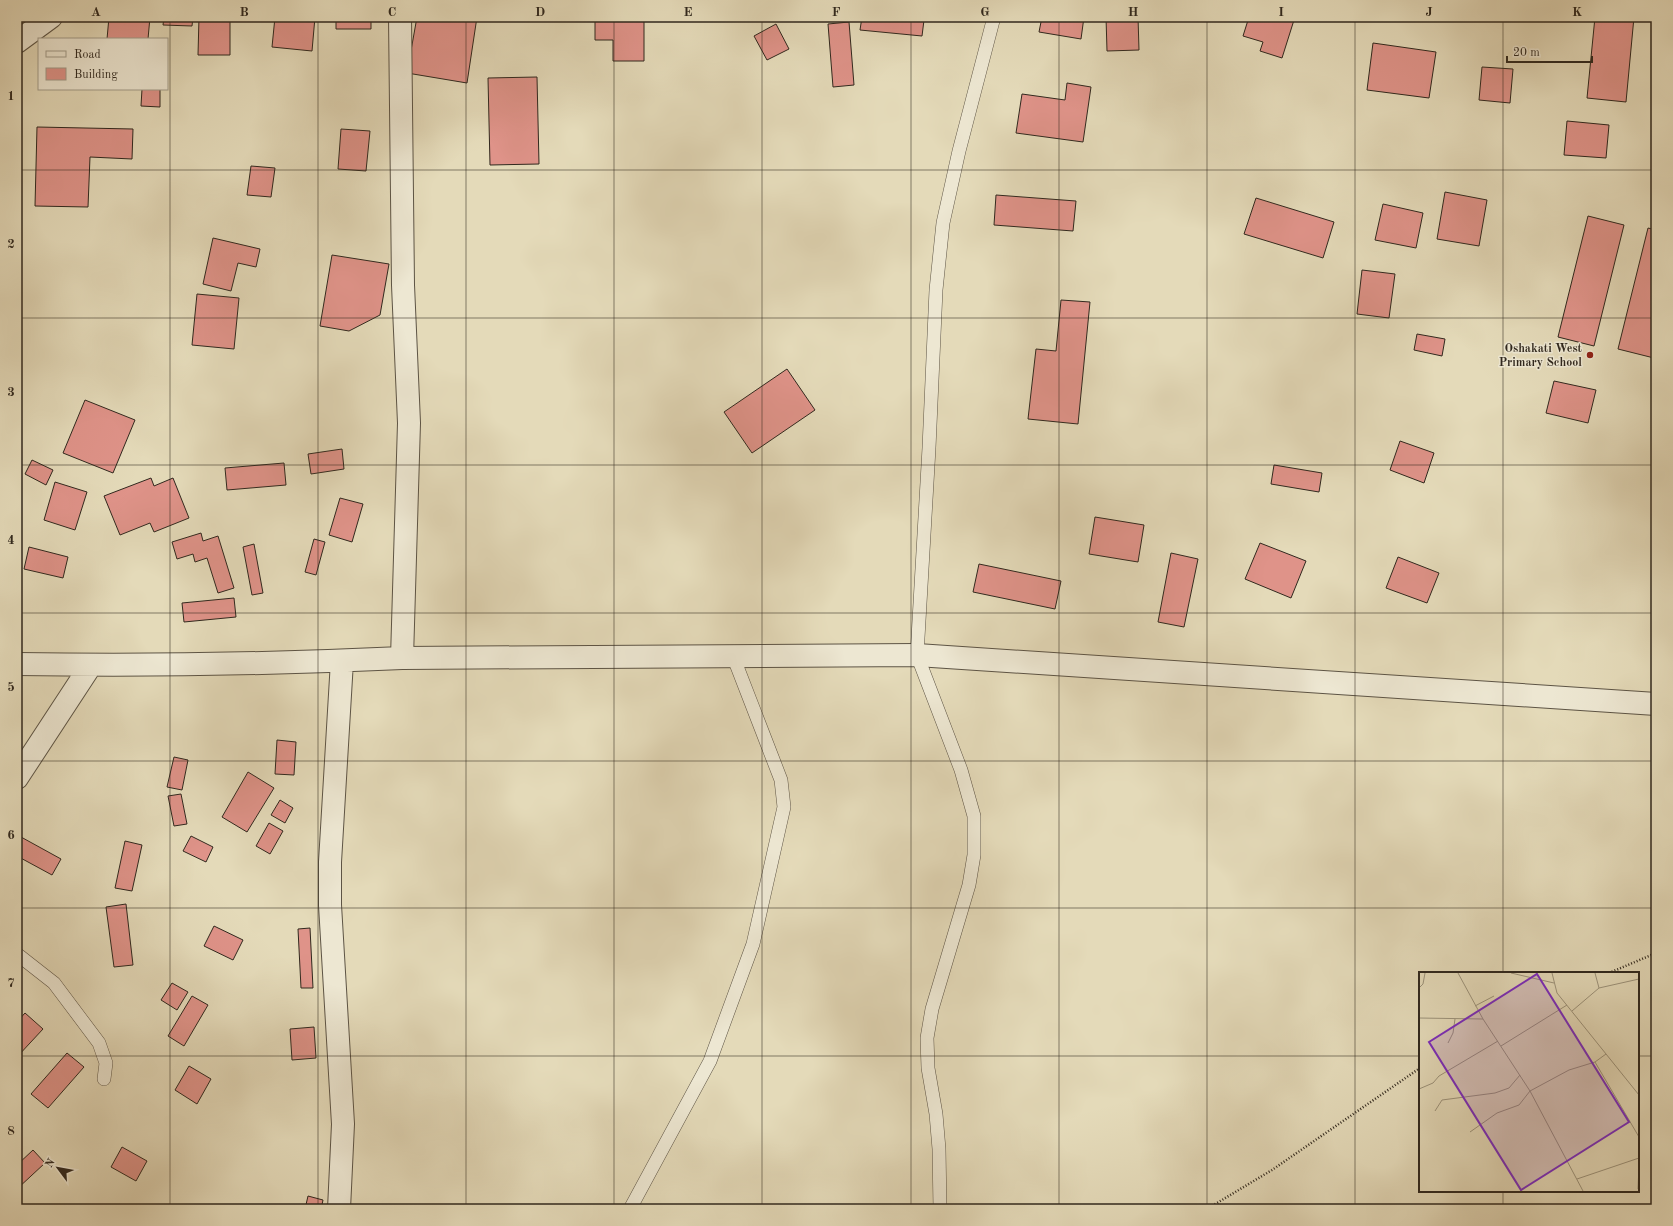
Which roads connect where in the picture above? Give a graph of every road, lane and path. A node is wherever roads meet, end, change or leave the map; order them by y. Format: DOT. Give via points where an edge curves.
graph roads {
  1 [pos="51,17"];
  2 [pos="400,17"];
  3 [pos="994,17"];
  4 [pos="17,42"];
  5 [pos="917,655"];
  6 [pos="733,656"];
  7 [pos="402,658"];
  8 [pos="342,661"];
  9 [pos="17,664"];
  10 [pos="91,665"];
  11 [pos="1656,704"];
  12 [pos="17,778"];
  13 [pos="1656,953"];
  14 [pos="17,954"];
  15 [pos="1612,972"];
  16 [pos="1419,1069"];
  17 [pos="104,1079"];
  18 [pos="339,1209"];
  19 [pos="630,1209"];
  20 [pos="940,1209"];
  21 [pos="1207,1209"];
  1 -- 4 [label="street"];
  2 -- 7 [label="street" via="403,284 409,423"];
  3 -- 5 [label="lane" via="943,223 936,290"];
  5 -- 6 [label="street"];
  5 -- 11 [label="street"];
  5 -- 20 [label="lane" via="961,770 974,816 974,855 969,885 932,1009 927,1038 928,1068 939,1149"];
  6 -- 7 [label="street"];
  6 -- 19 [label="lane" via="781,780 784,807 753,944 713,1054"];
  7 -- 8 [label="street"];
  8 -- 10 [label="street"];
  8 -- 18 [label="street" via="330,862 330,905 343,1124"];
  9 -- 10 [label="street"];
  10 -- 12 [label="street"];
  13 -- 15 [label="path"];
  14 -- 17 [label="lane" via="54,983 99,1043 106,1063"];
  16 -- 21 [label="path" via="1272,1170"];
}
